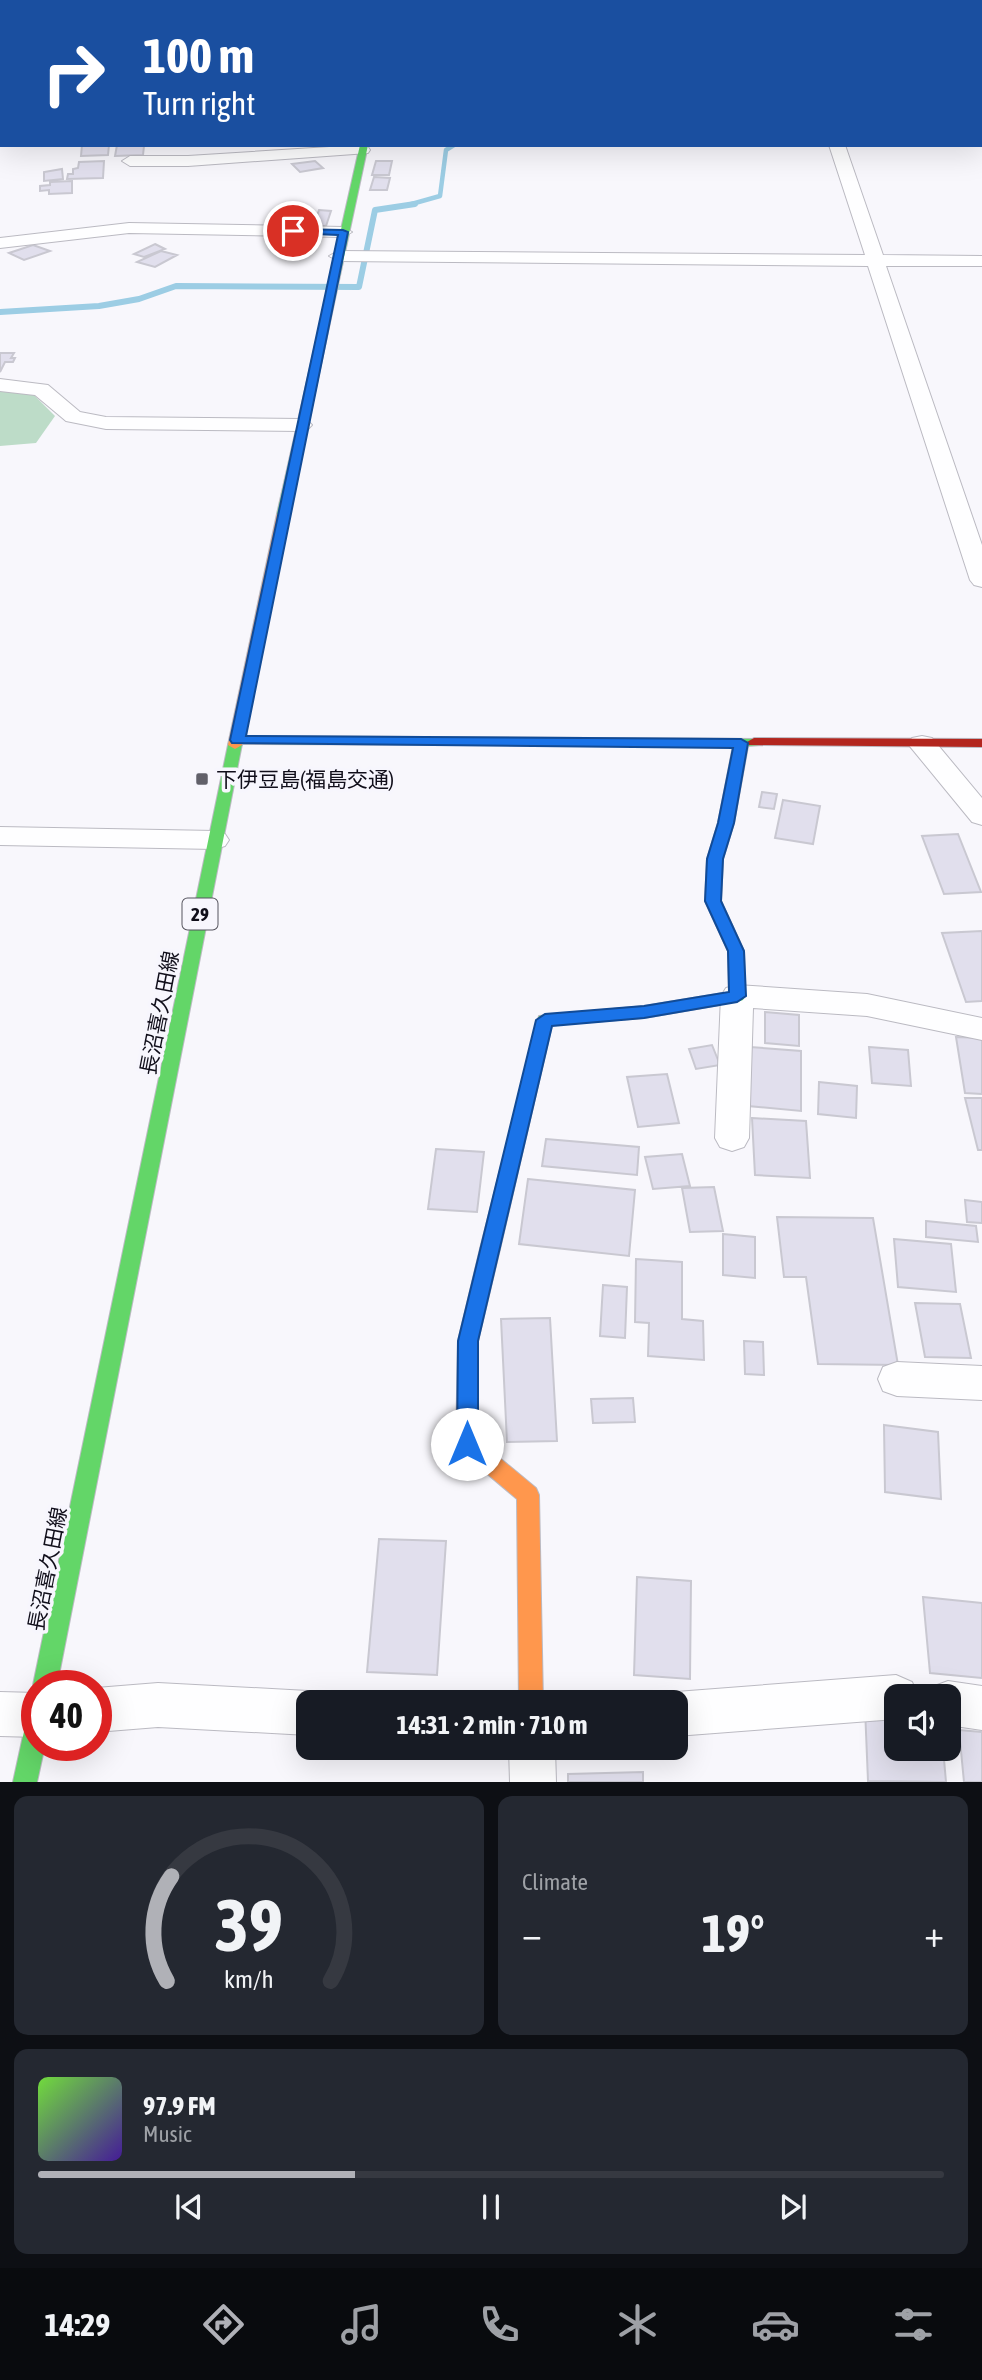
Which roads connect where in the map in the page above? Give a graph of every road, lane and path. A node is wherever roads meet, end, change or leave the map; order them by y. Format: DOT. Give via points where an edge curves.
graph roads {
  1 [pos="838,147"];
  2 [pos="363,148"];
  3 [pos="130,161"];
  4 [pos="343,232"];
  5 [pos="0,243"];
  6 [pos="338,256"];
  7 [pos="874,259"];
  8 [pos="982,261"];
  9 [pos="0,385"];
  10 [pos="302,425"];
  11 [pos="982,580"];
  12 [pos="237,740"];
  13 [pos="741,743"];
  14 [pos="982,743"];
  15 [pos="922,744"];
  16 [pos="982,816"];
  17 [pos="0,836"];
  18 [pos="215,840"];
  19 [pos="737,996"];
  20 [pos="982,1029"];
  21 [pos="732,1138"];
  22 [pos="897,1379"];
  23 [pos="982,1383"];
  24 [pos="48,1670"];
  25 [pos="531,1690"];
  26 [pos="884,1698"];
  27 [pos="961,1705"];
  28 [pos="982,1708"];
  29 [pos="112,1709"];
  30 [pos="296,1712"];
  31 [pos="688,1713"];
  32 [pos="0,1714"];
  33 [pos="21,1715"];
  34 [pos="532,1760"];
  35 [pos="30,1761"];
  36 [pos="25,1782"];
  37 [pos="533,1782"];
  1 -- 7 [label="street"];
  2 -- 3 [label="street"];
  2 -- 4 [label="main road, 長沼喜久田線 / 29"];
  4 -- 5 [label="street" via="129,229"];
  4 -- 6 [label="main road, 長沼喜久田線 / 29"];
  6 -- 7 [label="street"];
  6 -- 10 [label="main road, 長沼喜久田線 / 29"];
  7 -- 8 [label="street"];
  7 -- 11 [label="street"];
  9 -- 10 [label="street" via="41,389 73,417 96,422"];
  10 -- 12 [label="main road, 長沼喜久田線 / 29"];
  12 -- 13 [label="main road"];
  12 -- 18 [label="main road, 長沼喜久田線 / 29"];
  13 -- 15 [label="main road"];
  13 -- 19 [label="main road" via="715,859 713,901 736,951"];
  14 -- 15 [label="main road"];
  15 -- 16 [label="street"];
  17 -- 18 [label="street"];
  18 -- 24 [label="main road, 長沼喜久田線 / 29"];
  19 -- 20 [label="street" via="867,1005"];
  19 -- 21 [label="street"];
  19 -- 25 [label="main road" via="644,1012 545,1020 468,1341 467,1444 528,1495"];
  22 -- 23 [label="street"];
  26 -- 31 [label="street"];
  27 -- 28 [label="street"];
  29 -- 30 [label="street" via="158,1705"];
  32 -- 33 [label="street"];
  34 -- 37 [label="street"];
  35 -- 36 [label="main road"];
}
